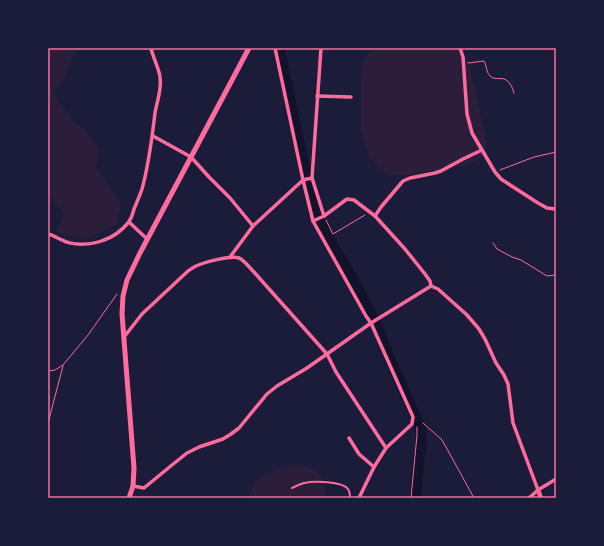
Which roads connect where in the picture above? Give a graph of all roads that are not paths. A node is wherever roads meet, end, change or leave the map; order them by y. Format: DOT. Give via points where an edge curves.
graph roads {
  1 [pos="152,48"];
  2 [pos="249,48"];
  3 [pos="275,48"];
  4 [pos="321,48"];
  5 [pos="460,48"];
  6 [pos="317,96"];
  7 [pos="351,97"];
  8 [pos="153,136"];
  9 [pos="482,150"];
  10 [pos="191,157"];
  11 [pos="307,179"];
  12 [pos="556,208"];
  13 [pos="323,216"];
  14 [pos="375,216"];
  15 [pos="315,220"];
  16 [pos="129,222"];
  17 [pos="253,226"];
  18 [pos="48,234"];
  19 [pos="147,239"];
  20 [pos="230,257"];
  21 [pos="431,286"];
  22 [pos="371,323"];
  23 [pos="124,337"];
  24 [pos="327,354"];
  25 [pos="349,438"];
  26 [pos="386,448"];
  27 [pos="374,467"];
  28 [pos="556,479"];
  29 [pos="133,486"];
  30 [pos="292,488"];
  31 [pos="538,490"];
  32 [pos="129,498"];
  33 [pos="350,498"];
  34 [pos="359,498"];
  35 [pos="528,498"];
  36 [pos="542,498"];
  1 -- 8 [label="street" via="160,76"];
  2 -- 10 [label="main road"];
  3 -- 11 [label="street"];
  4 -- 6 [label="street"];
  5 -- 9 [label="street" via="463,57 467,114 472,133"];
  6 -- 7 [label="street"];
  6 -- 11 [label="street"];
  8 -- 10 [label="street"];
  8 -- 16 [label="street" via="142,190"];
  9 -- 12 [label="street" via="501,179 547,208"];
  9 -- 14 [label="street" via="441,171 403,181"];
  10 -- 17 [label="street"];
  10 -- 19 [label="main road"];
  11 -- 13 [label="street"];
  11 -- 15 [label="street"];
  11 -- 17 [label="street"];
  13 -- 14 [label="street" via="347,199 354,200"];
  13 -- 15 [label="street"];
  14 -- 21 [label="street" via="415,260"];
  15 -- 22 [label="street"];
  16 -- 18 [label="street" via="113,236 94,243 72,244"];
  16 -- 19 [label="street"];
  17 -- 20 [label="street"];
  19 -- 23 [label="main road" via="127,280 123,296"];
  20 -- 23 [label="street" via="196,266 188,271 142,314"];
  20 -- 24 [label="street" via="242,260"];
  21 -- 22 [label="street"];
  21 -- 31 [label="street" via="438,289 480,329 508,384 513,423"];
  22 -- 24 [label="street"];
  22 -- 26 [label="street" via="413,417 412,424"];
  23 -- 29 [label="main road" via="134,468"];
  24 -- 26 [label="street"];
  24 -- 29 [label="street" via="267,394 232,434 187,453 144,488"];
  25 -- 27 [label="street" via="359,454"];
  26 -- 27 [label="street"];
  27 -- 34 [label="street"];
  28 -- 31 [label="street"];
  29 -- 32 [label="main road"];
  30 -- 33 [label="lane" via="303,483 332,483 348,488"];
  31 -- 35 [label="street"];
  31 -- 36 [label="street"];
}
